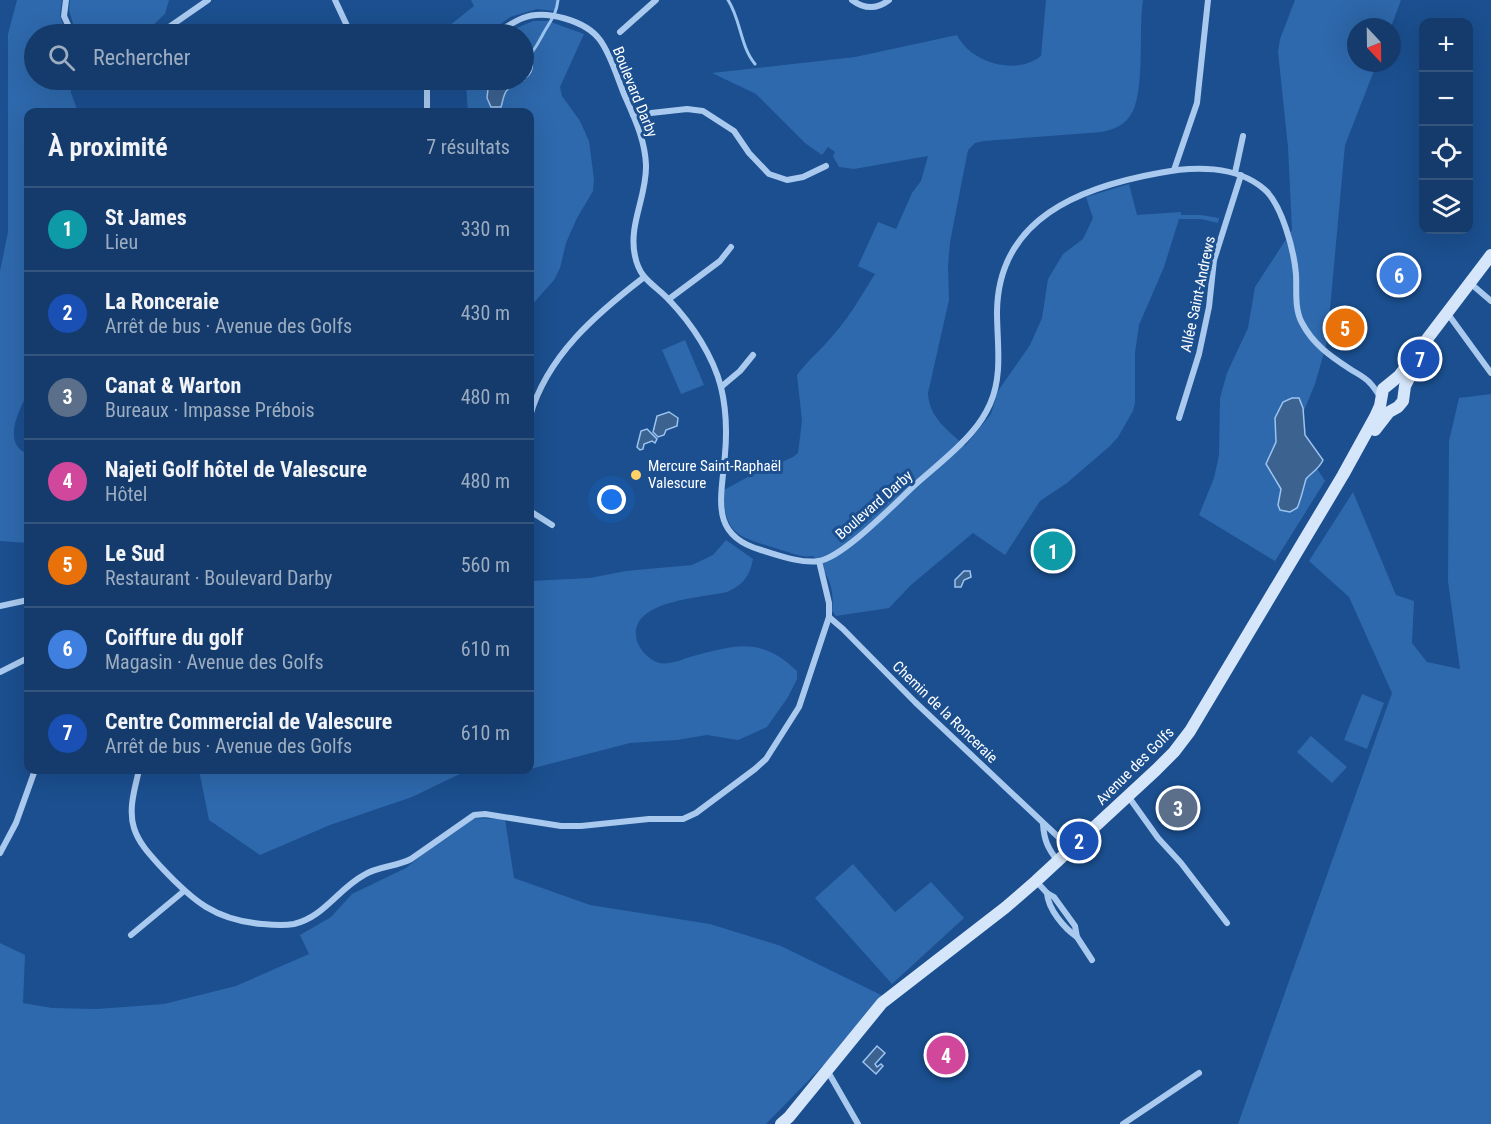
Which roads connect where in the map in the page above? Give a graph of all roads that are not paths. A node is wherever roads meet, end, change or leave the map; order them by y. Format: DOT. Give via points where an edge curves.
graph roads {
  1 [pos="66,0"];
  2 [pos="208,0"];
  3 [pos="335,0"];
  4 [pos="656,0"];
  5 [pos="852,0"];
  6 [pos="889,0"];
  7 [pos="1208,0"];
  8 [pos="68,24"];
  9 [pos="173,24"];
  10 [pos="346,24"];
  11 [pos="512,24"];
  12 [pos="620,32"];
  13 [pos="427,90"];
  14 [pos="427,108"];
  15 [pos="633,115"];
  16 [pos="1243,136"];
  17 [pos="826,166"];
  18 [pos="1174,170"];
  19 [pos="1238,174"];
  20 [pos="731,247"];
  21 [pos="1491,255"];
  22 [pos="644,278"];
  23 [pos="1470,283"];
  24 [pos="669,299"];
  25 [pos="1491,301"];
  26 [pos="1445,317"];
  27 [pos="753,355"];
  28 [pos="1491,373"];
  29 [pos="1370,382"];
  30 [pos="721,387"];
  31 [pos="1384,392"];
  32 [pos="1404,393"];
  33 [pos="534,401"];
  34 [pos="1395,408"];
  35 [pos="1179,418"];
  36 [pos="1343,475"];
  37 [pos="534,514"];
  38 [pos="552,525"];
  39 [pos="819,561"];
  40 [pos="24,601"];
  41 [pos="0,606"];
  42 [pos="829,617"];
  43 [pos="24,660"];
  44 [pos="0,672"];
  45 [pos="34,774"];
  46 [pos="138,774"];
  47 [pos="1128,796"];
  48 [pos="1043,825"];
  49 [pos="1071,849"];
  50 [pos="0,853"];
  51 [pos="1058,861"];
  52 [pos="1036,881"];
  53 [pos="184,891"];
  54 [pos="1227,923"];
  55 [pos="131,935"];
  56 [pos="1092,960"];
  57 [pos="827,1070"];
  58 [pos="1199,1073"];
  59 [pos="781,1124"];
  60 [pos="858,1124"];
  61 [pos="1123,1124"];
  1 -- 8 [label="street" via="64,16"];
  2 -- 9 [label="street"];
  3 -- 10 [label="street"];
  4 -- 12 [label="street"];
  5 -- 6 [label="street" via="867,8"];
  7 -- 18 [label="street" via="1197,103"];
  11 -- 15 [label="street, Boulevard Darby" via="526,16 547,16 589,29 601,42"];
  13 -- 14 [label="street"];
  15 -- 17 [label="street" via="703,111 734,131 769,174 787,180"];
  15 -- 22 [label="street, Boulevard Darby" via="643,140 646,168 633,236 635,256"];
  16 -- 19 [label="street, Allée Saint-Andrews"];
  18 -- 19 [label="street, Boulevard Darby"];
  18 -- 39 [label="street, Boulevard Darby" via="1086,192 1046,213 1035,224 1011,256 1000,289 995,387 990,405 974,430 857,537 831,557"];
  19 -- 29 [label="street, Boulevard Darby" via="1266,190 1282,216 1296,271 1299,318 1310,338"];
  19 -- 35 [label="street, Allée Saint-Andrews" via="1214,260 1199,354"];
  20 -- 24 [label="street" via="720,261"];
  21 -- 23 [label="main road, Avenue des Golfs"];
  22 -- 24 [label="street"];
  22 -- 33 [label="street" via="589,322 557,359"];
  23 -- 25 [label="street"];
  23 -- 26 [label="main road, Avenue des Golfs"];
  24 -- 30 [label="street" via="704,347"];
  26 -- 28 [label="street"];
  26 -- 31 [label="main road, Avenue des Golfs"];
  26 -- 32 [label="main road, Avenue des Golfs" via="1407,380"];
  27 -- 30 [label="street"];
  29 -- 31 [label="street, Boulevard Darby"];
  29 -- 31 [label="street, Boulevard Darby"];
  30 -- 39 [label="street" via="726,422 720,500 724,523 731,534 748,546"];
  31 -- 32 [label="main road" via="1397,385"];
  31 -- 34 [label="main road" via="1386,407"];
  31 -- 36 [label="main road, Avenue des Golfs" via="1375,417"];
  32 -- 34 [label="main road" via="1401,404"];
  34 -- 36 [label="main road, Avenue des Golfs" via="1382,419"];
  36 -- 47 [label="main road, Avenue des Golfs" via="1190,731"];
  37 -- 38 [label="street"];
  39 -- 42 [label="street"];
  40 -- 41 [label="street"];
  42 -- 48 [label="street, Chemin de la Ronceraie"];
  42 -- 53 [label="street" via="799,707 765,759 689,816 561,826 474,815 411,859 362,875 320,912 287,925 231,920 205,908"];
  43 -- 44 [label="street"];
  45 -- 50 [label="street"];
  46 -- 53 [label="street" via="131,816 134,828 140,843"];
  47 -- 49 [label="main road, Avenue des Golfs"];
  47 -- 54 [label="street"];
  48 -- 49 [label="street, Chemin de la Ronceraie"];
  48 -- 51 [label="street, Chemin de la Ronceraie" via="1044,837"];
  49 -- 51 [label="main road, Avenue des Golfs"];
  51 -- 52 [label="main road, Avenue des Golfs"];
  52 -- 56 [label="street" via="1047,893 1047,902"];
  52 -- 57 [label="main road, Avenue des Golfs" via="882,1003"];
  53 -- 55 [label="street"];
  57 -- 59 [label="main road, Avenue des Golfs"];
  57 -- 60 [label="street"];
  58 -- 61 [label="street"];
}
